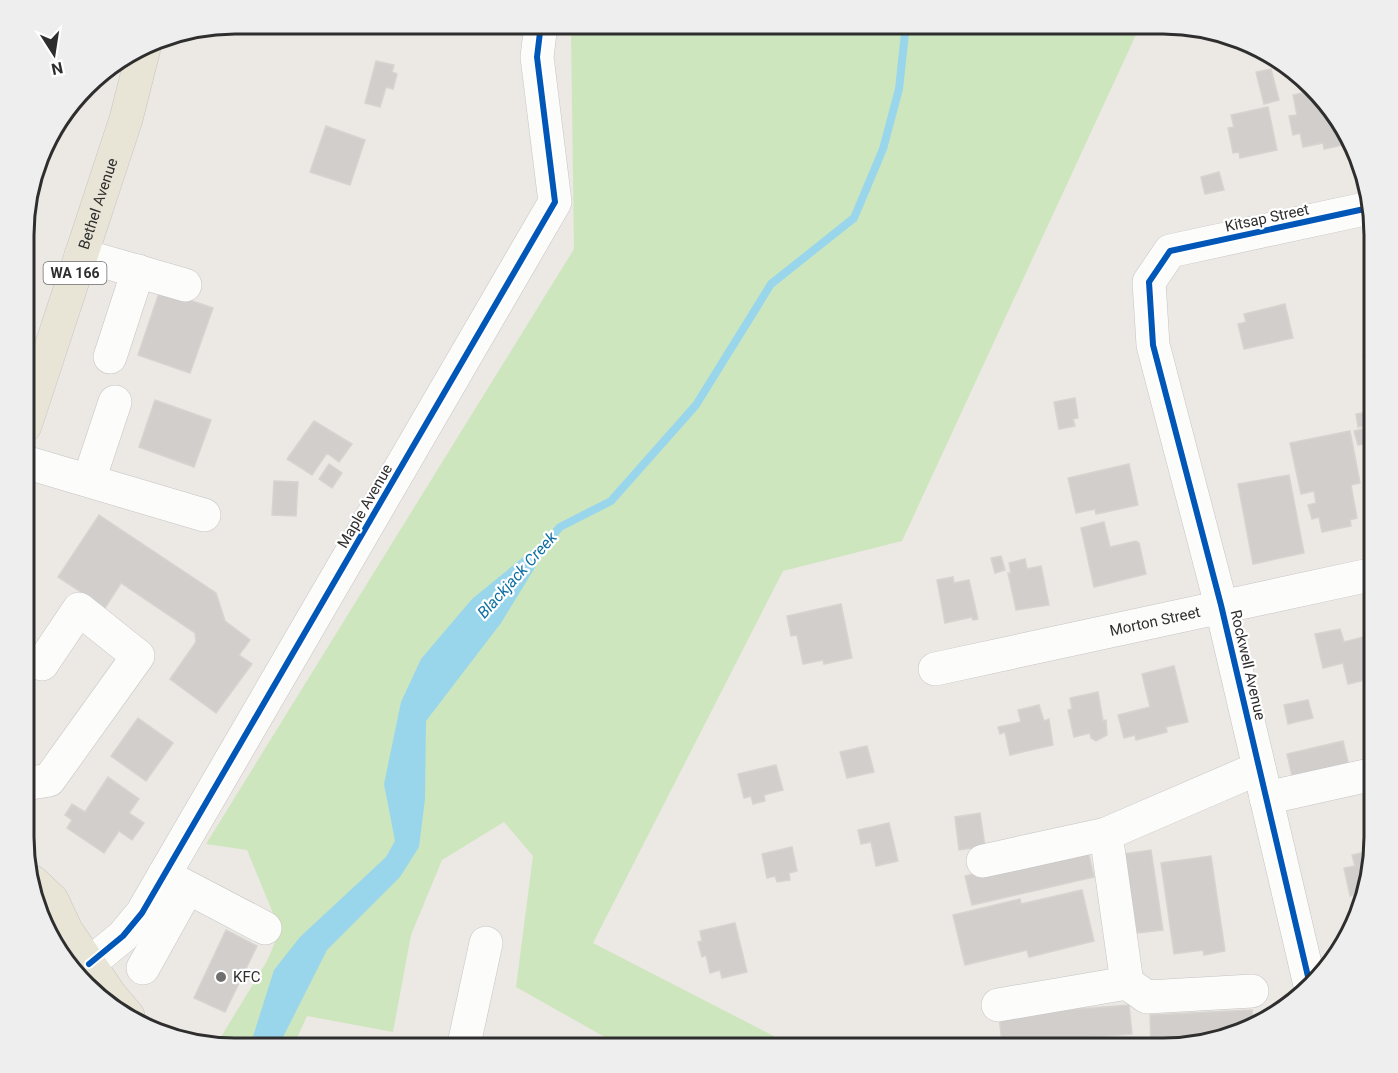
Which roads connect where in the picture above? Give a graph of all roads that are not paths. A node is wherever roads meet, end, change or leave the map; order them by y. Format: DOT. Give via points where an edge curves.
graph roads {
  1 [pos="540,34"];
  2 [pos="141,58"];
  3 [pos="1362,210"];
  4 [pos="1170,251"];
  5 [pos="81,255"];
  6 [pos="138,271"];
  7 [pos="185,285"];
  8 [pos="110,357"];
  9 [pos="34,398"];
  10 [pos="115,402"];
  11 [pos="34,465"];
  12 [pos="89,480"];
  13 [pos="204,515"];
  14 [pos="1363,576"];
  15 [pos="1221,605"];
  16 [pos="42,664"];
  17 [pos="935,669"];
  18 [pos="1363,775"];
  19 [pos="35,782"];
  20 [pos="1263,783"];
  21 [pos="1106,834"];
  22 [pos="982,861"];
  23 [pos="176,882"];
  24 [pos="41,889"];
  25 [pos="265,928"];
  26 [pos="486,943"];
  27 [pos="89,964"];
  28 [pos="143,968"];
  29 [pos="1315,968"];
  30 [pos="1127,983"];
  31 [pos="1252,991"];
  32 [pos="114,997"];
  33 [pos="998,1005"];
  34 [pos="465,1038"];
  1 -- 23 [label="street, Maple Avenue" via="537,57 555,201"];
  2 -- 5 [label="main road, Bethel Avenue / WA 166" via="126,119"];
  3 -- 4 [label="street, Kitsap Street"];
  4 -- 15 [label="street, Rockwell Avenue" via="1149,282 1153,345"];
  5 -- 6 [label="street"];
  5 -- 9 [label="main road, Bethel Avenue / WA 166"];
  6 -- 7 [label="street"];
  6 -- 8 [label="street"];
  10 -- 12 [label="street"];
  11 -- 12 [label="street"];
  12 -- 13 [label="street"];
  14 -- 15 [label="street, Morton Street"];
  15 -- 17 [label="street, Morton Street"];
  15 -- 20 [label="street, Rockwell Avenue"];
  16 -- 19 [label="street" via="79,609 138,656 49,780"];
  18 -- 20 [label="street"];
  20 -- 21 [label="street"];
  20 -- 29 [label="street, Rockwell Avenue"];
  21 -- 22 [label="street"];
  21 -- 30 [label="street"];
  23 -- 25 [label="street"];
  23 -- 27 [label="street, Maple Avenue"];
  23 -- 28 [label="street"];
  24 -- 27 [label="main road" via="52,900"];
  26 -- 34 [label="street"];
  27 -- 32 [label="main road"];
  30 -- 31 [label="street" via="1147,997"];
  30 -- 33 [label="street"];
}
